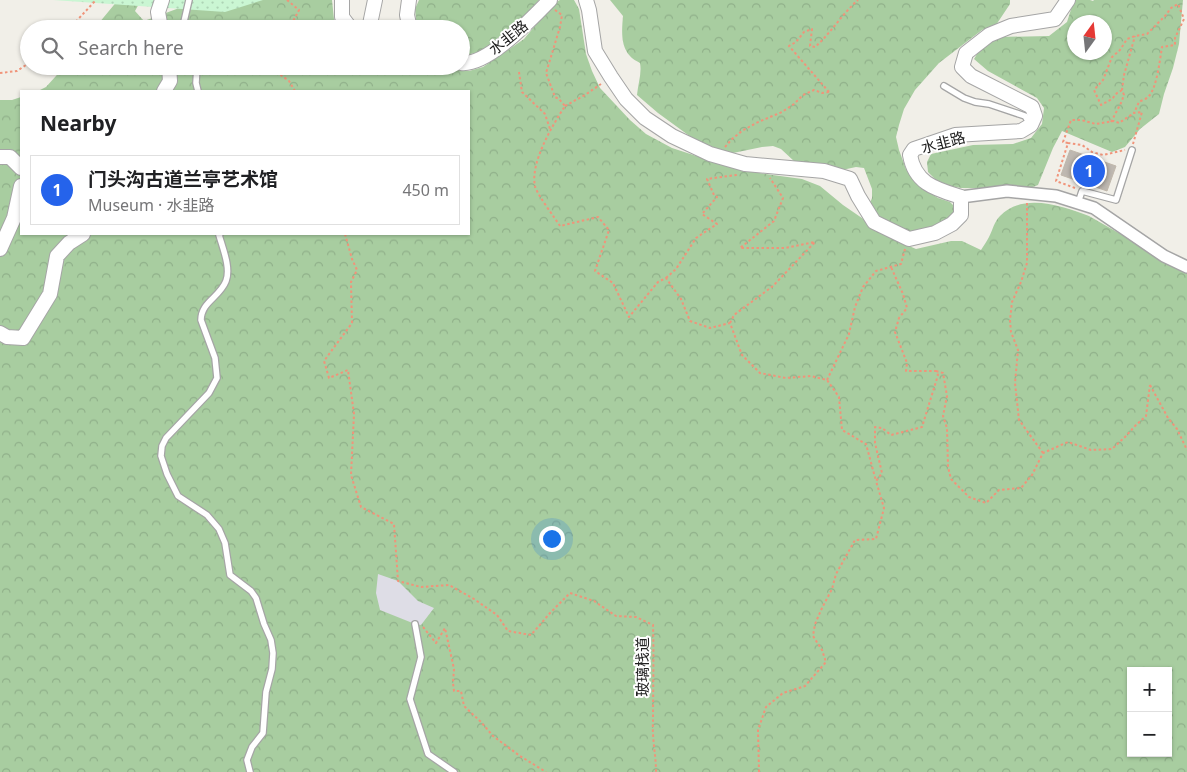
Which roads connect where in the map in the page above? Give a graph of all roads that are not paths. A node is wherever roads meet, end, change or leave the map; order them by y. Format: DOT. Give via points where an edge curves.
graph roads {
  1 [pos="162,0"];
  2 [pos="189,0"];
  3 [pos="342,0"];
  4 [pos="375,0"];
  5 [pos="409,0"];
  6 [pos="586,0"];
  7 [pos="1068,0"];
  8 [pos="548,2"];
  9 [pos="159,20"];
  10 [pos="184,20"];
  11 [pos="344,20"];
  12 [pos="371,20"];
  13 [pos="408,20"];
  14 [pos="470,62"];
  15 [pos="170,75"];
  16 [pos="196,75"];
  17 [pos="944,86"];
  18 [pos="165,90"];
  19 [pos="198,90"];
  20 [pos="1031,125"];
  21 [pos="1132,150"];
  22 [pos="0,157"];
  23 [pos="20,167"];
  24 [pos="20,191"];
  25 [pos="961,197"];
  26 [pos="1078,204"];
  27 [pos="82,235"];
  28 [pos="219,235"];
  29 [pos="0,249"];
  30 [pos="1187,267"];
  31 [pos="0,333"];
  32 [pos="418,624"];
  33 [pos="250,772"];
  34 [pos="454,772"];
  1 -- 9 [label="street"];
  2 -- 10 [label="lane"];
  3 -- 11 [label="street"];
  4 -- 12 [label="street"];
  5 -- 13 [label="street"];
  6 -- 25 [label="street" via="595,51 611,77 645,118 672,136 710,154 752,165 824,171 850,179 874,222 909,239 934,233 952,224 962,215"];
  7 -- 20 [label="street" via="1055,19 1011,26 989,35 966,53 962,67 971,76 1032,107"];
  8 -- 14 [label="street, 水韭路" via="502,45"];
  15 -- 18 [label="street"];
  16 -- 19 [label="lane"];
  17 -- 20 [label="lane" via="964,98 1025,116"];
  20 -- 25 [label="street, 水韭路" via="1021,131 955,135 914,149 910,155 911,164 918,175 932,188"];
  21 -- 26 [label="lane" via="1116,200 1082,191"];
  22 -- 23 [label="street" via="10,157"];
  24 -- 29 [label="street" via="14,218"];
  25 -- 26 [label="street" via="1006,191 1056,196"];
  26 -- 30 [label="street" via="1094,208 1164,256"];
  27 -- 31 [label="street" via="69,242 57,256 50,294 23,338"];
  28 -- 33 [label="lane" via="227,267 226,281 201,314 215,358 217,378 209,393 166,438 161,456 178,496 207,515 219,529 230,575 256,598 271,640 272,669 266,692 263,733 247,760"];
  32 -- 34 [label="lane" via="421,657 410,698 428,754"];
}
